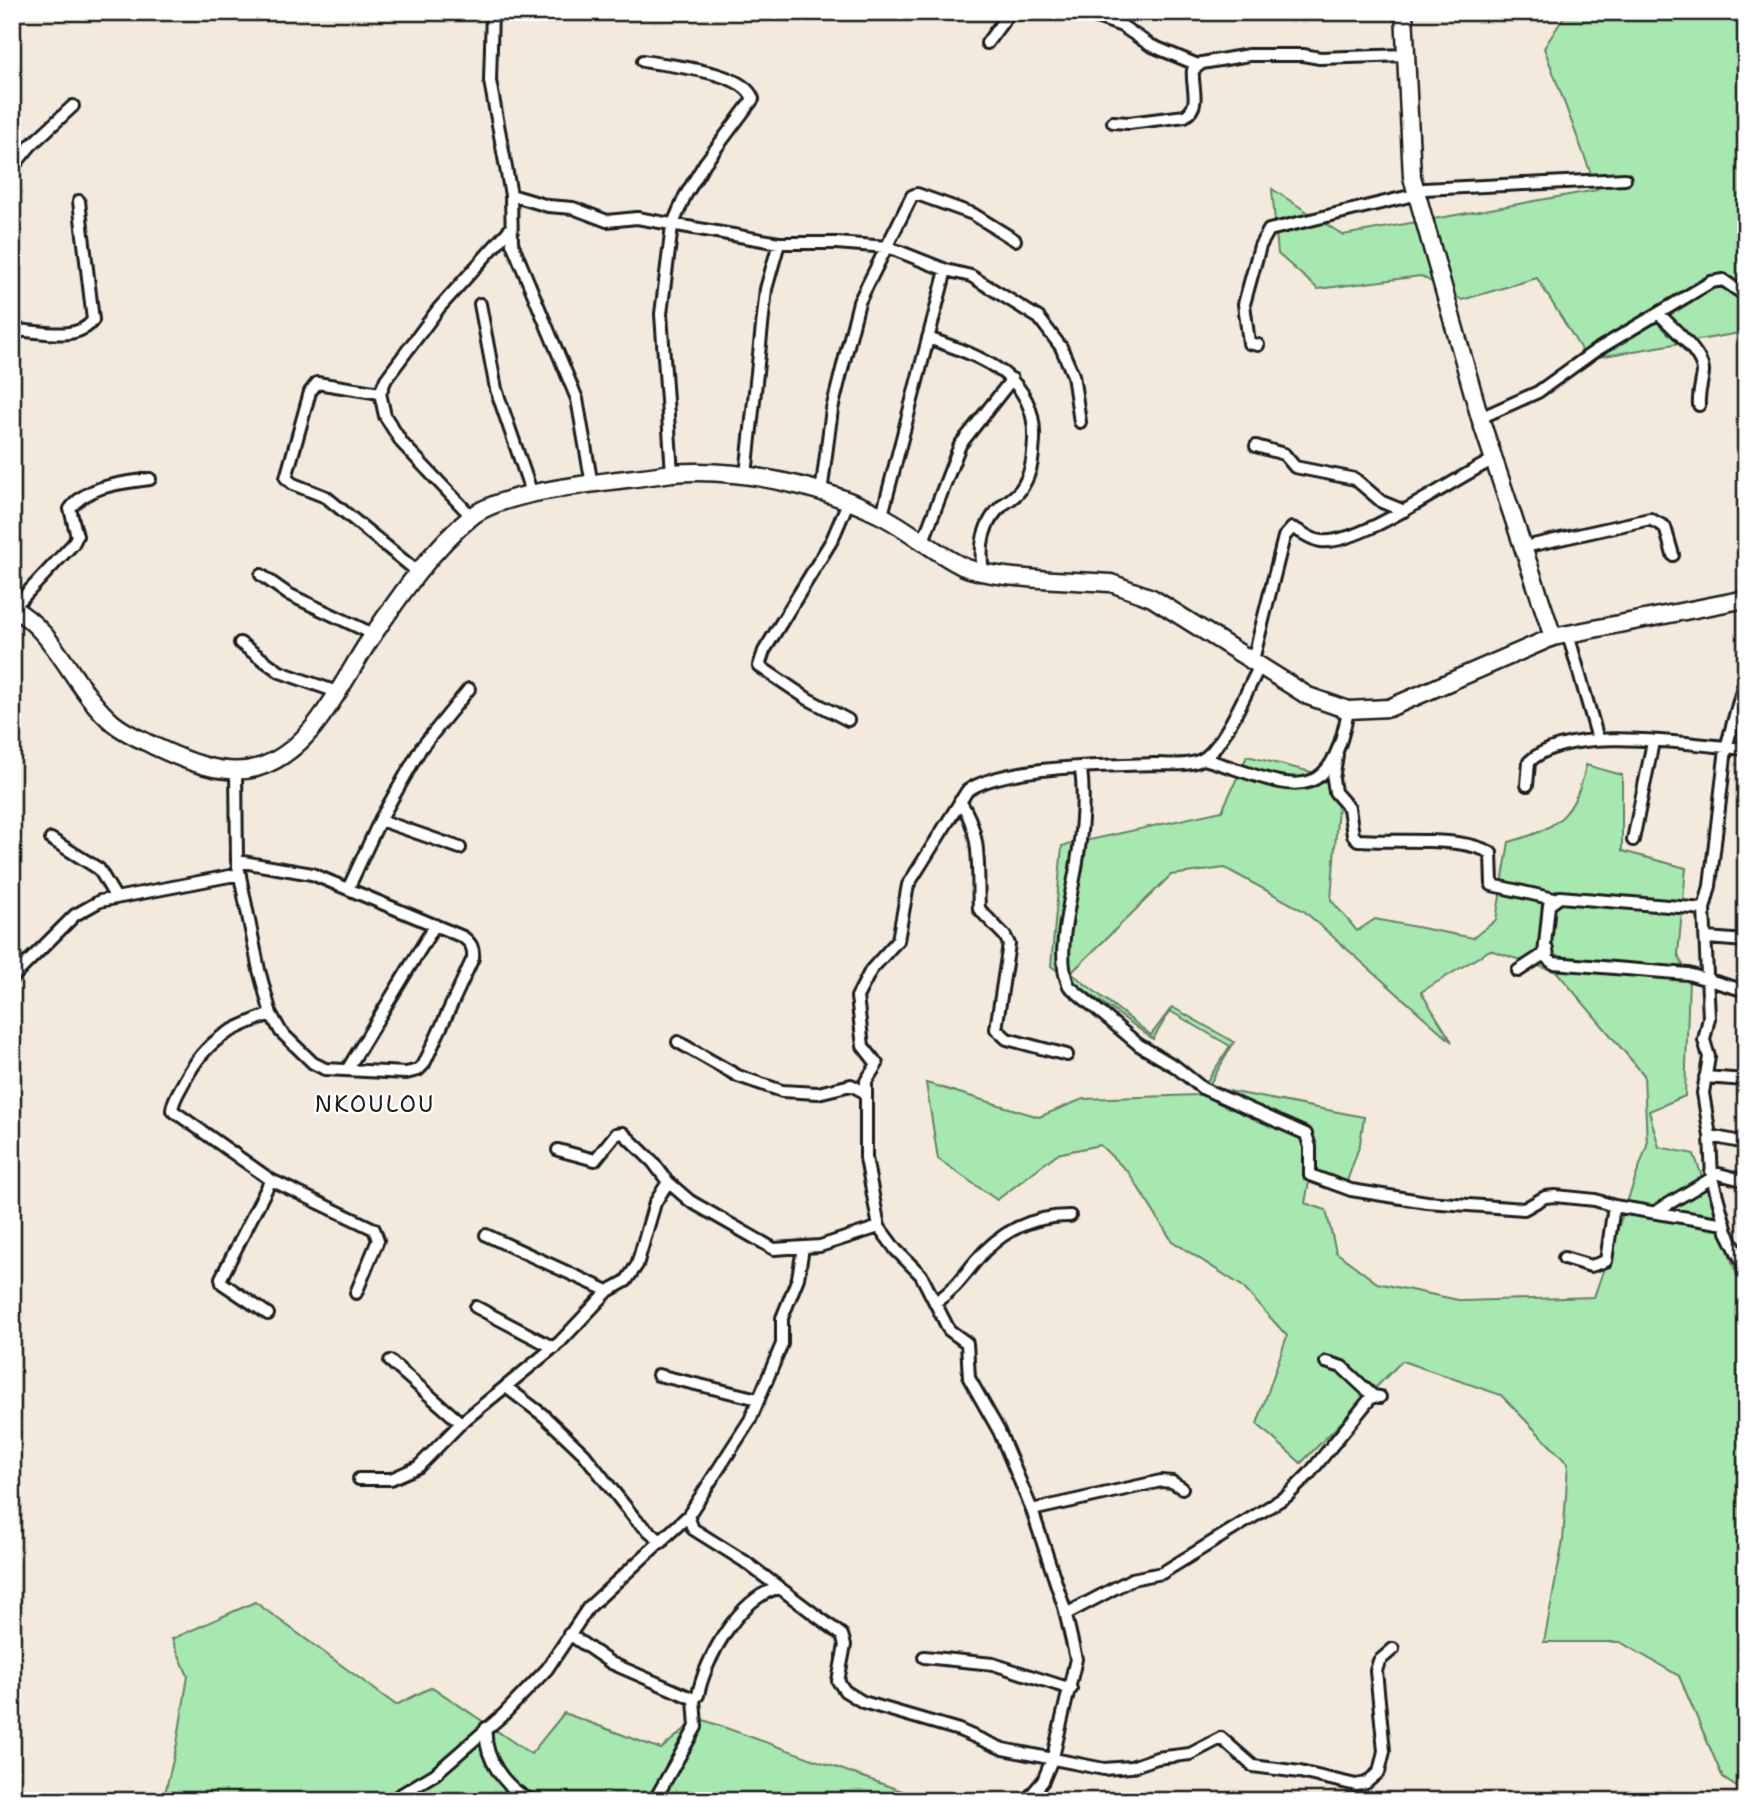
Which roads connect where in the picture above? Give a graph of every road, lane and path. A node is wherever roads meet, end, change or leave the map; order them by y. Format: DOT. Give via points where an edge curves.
graph roads {
  1 [pos="492,12"];
  2 [pos="1010,12"];
  3 [pos="1082,12"];
  4 [pos="1404,12"];
  5 [pos="987,43"];
  6 [pos="1406,55"];
  7 [pos="643,61"];
  8 [pos="1198,65"];
  9 [pos="73,106"];
  10 [pos="1112,122"];
  11 [pos="12,168"];
  12 [pos="1625,180"];
  13 [pos="1418,191"];
  14 [pos="511,195"];
  15 [pos="79,201"];
  16 [pos="673,226"];
  17 [pos="510,229"];
  18 [pos="1015,240"];
  19 [pos="779,243"];
  20 [pos="888,247"];
  21 [pos="947,270"];
  22 [pos="1746,296"];
  23 [pos="480,304"];
  24 [pos="1660,315"];
  25 [pos="12,330"];
  26 [pos="928,338"];
  27 [pos="1258,345"];
  28 [pos="1012,379"];
  29 [pos="380,393"];
  30 [pos="1699,405"];
  31 [pos="1480,418"];
  32 [pos="1080,422"];
  33 [pos="1256,446"];
  34 [pos="1495,459"];
  35 [pos="672,473"];
  36 [pos="746,475"];
  37 [pos="149,479"];
  38 [pos="592,485"];
  39 [pos="821,493"];
  40 [pos="532,494"];
  41 [pos="849,500"];
  42 [pos="1404,511"];
  43 [pos="882,516"];
  44 [pos="472,517"];
  45 [pos="923,541"];
  46 [pos="1524,547"];
  47 [pos="1673,555"];
  48 [pos="983,572"];
  49 [pos="419,573"];
  50 [pos="261,575"];
  51 [pos="1746,599"];
  52 [pos="13,608"];
  53 [pos="373,635"];
  54 [pos="1560,636"];
  55 [pos="240,643"];
  56 [pos="1256,663"];
  57 [pos="1746,676"];
  58 [pos="469,689"];
  59 [pos="337,692"];
  60 [pos="1348,710"];
  61 [pos="848,720"];
  62 [pos="1598,739"];
  63 [pos="1653,742"];
  64 [pos="1726,748"];
  65 [pos="1746,750"];
  66 [pos="1337,755"];
  67 [pos="1204,759"];
  68 [pos="1081,769"];
  69 [pos="236,770"];
  70 [pos="1527,785"];
  71 [pos="960,801"];
  72 [pos="380,820"];
  73 [pos="51,839"];
  74 [pos="1633,840"];
  75 [pos="460,848"];
  76 [pos="237,861"];
  77 [pos="240,874"];
  78 [pos="348,889"];
  79 [pos="117,898"];
  80 [pos="1553,899"];
  81 [pos="1704,909"];
  82 [pos="435,925"];
  83 [pos="1707,938"];
  84 [pos="1746,941"];
  85 [pos="1547,949"];
  86 [pos="1518,971"];
  87 [pos="1706,977"];
  88 [pos="12,978"];
  89 [pos="1746,991"];
  90 [pos="271,1014"];
  91 [pos="678,1042"];
  92 [pos="1068,1055"];
  93 [pos="347,1070"];
  94 [pos="1705,1077"];
  95 [pos="1746,1080"];
  96 [pos="866,1093"];
  97 [pos="1710,1136"];
  98 [pos="1746,1143"];
  99 [pos="558,1150"];
  100 [pos="1712,1175"];
  101 [pos="271,1180"];
  102 [pos="1746,1181"];
  103 [pos="667,1182"];
  104 [pos="1614,1206"];
  105 [pos="1656,1212"];
  106 [pos="1070,1216"];
  107 [pos="1725,1224"];
  108 [pos="879,1227"];
  109 [pos="486,1235"];
  110 [pos="803,1248"];
  111 [pos="1564,1258"];
  112 [pos="1744,1262"];
  113 [pos="1746,1276"];
  114 [pos="608,1291"];
  115 [pos="356,1293"];
  116 [pos="937,1301"];
  117 [pos="476,1307"];
  118 [pos="268,1314"];
  119 [pos="554,1348"];
  120 [pos="390,1361"];
  121 [pos="1326,1363"];
  122 [pos="658,1375"];
  123 [pos="506,1387"];
  124 [pos="758,1399"];
  125 [pos="461,1423"];
  126 [pos="359,1479"];
  127 [pos="1181,1488"];
  128 [pos="1032,1510"];
  129 [pos="688,1516"];
  130 [pos="662,1542"];
  131 [pos="778,1588"];
  132 [pos="1066,1614"];
  133 [pos="569,1634"];
  134 [pos="1393,1649"];
  135 [pos="924,1657"];
  136 [pos="1071,1689"];
  137 [pos="694,1699"];
  138 [pos="486,1728"];
  139 [pos="1053,1758"];
  140 [pos="390,1801"];
  141 [pos="531,1801"];
  142 [pos="654,1801"];
  143 [pos="1026,1801"];
  1 -- 14 [label="street" via="491,80"];
  2 -- 5 [label="street"];
  3 -- 8 [label="street" via="1122,26 1150,45"];
  4 -- 6 [label="street"];
  6 -- 8 [label="street" via="1249,55"];
  6 -- 13 [label="street" via="1410,157"];
  7 -- 16 [label="street" via="742,83 752,99 705,163"];
  8 -- 10 [label="street" via="1192,81 1196,100 1185,116"];
  9 -- 11 [label="street"];
  12 -- 13 [label="street"];
  13 -- 27 [label="street" via="1265,234 1244,304 1249,342"];
  13 -- 31 [label="street"];
  14 -- 16 [label="street" via="573,208 607,221 637,218"];
  14 -- 17 [label="street"];
  15 -- 25 [label="street" via="93,320 75,334"];
  16 -- 19 [label="street"];
  16 -- 35 [label="street" via="661,314"];
  17 -- 29 [label="street" via="439,308"];
  17 -- 38 [label="street" via="577,399"];
  18 -- 20 [label="street" via="973,214 917,194 908,202"];
  19 -- 20 [label="street"];
  19 -- 36 [label="street" via="766,289"];
  20 -- 21 [label="street"];
  20 -- 39 [label="street" via="859,302 845,349"];
  21 -- 26 [label="street"];
  21 -- 32 [label="street" via="971,276 1039,318 1062,347 1073,375"];
  22 -- 24 [label="street" via="1723,280 1711,282"];
  23 -- 40 [label="street" via="496,389"];
  24 -- 30 [label="street" via="1684,338 1703,370"];
  24 -- 31 [label="street" via="1595,351 1538,392"];
  26 -- 28 [label="street" via="972,353"];
  26 -- 43 [label="street"];
  28 -- 45 [label="street" via="960,445"];
  28 -- 48 [label="street" via="1032,409 1033,463 1019,492 993,515 981,539"];
  29 -- 44 [label="street" via="385,416 402,443"];
  29 -- 49 [label="street" via="317,383 310,392 286,478 326,497"];
  31 -- 34 [label="street"];
  33 -- 42 [label="street" via="1284,454 1295,467 1355,479 1382,502"];
  34 -- 42 [label="street"];
  34 -- 46 [label="street"];
  35 -- 36 [label="street"];
  35 -- 38 [label="street"];
  36 -- 39 [label="street"];
  37 -- 52 [label="street" via="107,486 77,500 71,509 77,536 73,544"];
  38 -- 40 [label="street"];
  39 -- 41 [label="street"];
  40 -- 44 [label="street" via="493,504"];
  41 -- 43 [label="street"];
  41 -- 61 [label="street" via="832,540 764,650 759,666"];
  42 -- 56 [label="street" via="1335,541 1313,539 1292,528 1288,531"];
  43 -- 45 [label="street"];
  44 -- 49 [label="street"];
  45 -- 48 [label="street" via="962,566"];
  46 -- 47 [label="street" via="1650,519 1665,527"];
  46 -- 54 [label="street"];
  48 -- 56 [label="street" via="1111,583 1131,589"];
  49 -- 53 [label="street"];
  50 -- 53 [label="street" via="288,594"];
  51 -- 54 [label="street"];
  52 -- 69 [label="street" via="29,617 100,710 123,731 191,761"];
  53 -- 59 [label="street"];
  54 -- 60 [label="street" via="1389,708"];
  54 -- 62 [label="street"];
  55 -- 59 [label="street" via="279,673"];
  56 -- 60 [label="street" via="1308,696"];
  56 -- 67 [label="street" via="1217,745"];
  57 -- 64 [label="street"];
  58 -- 72 [label="street" via="421,748"];
  59 -- 69 [label="street" via="290,749 256,768"];
  60 -- 66 [label="street"];
  62 -- 63 [label="street"];
  62 -- 70 [label="street" via="1536,756 1529,762"];
  63 -- 64 [label="street"];
  63 -- 74 [label="street"];
  64 -- 65 [label="street"];
  64 -- 81 [label="street"];
  66 -- 67 [label="street" via="1322,778 1291,784"];
  66 -- 80 [label="street" via="1335,792 1349,808 1358,840 1482,848 1491,853 1492,886"];
  67 -- 68 [label="street" via="1176,765"];
  68 -- 71 [label="street" via="1013,774 974,786"];
  68 -- 104 [label="street" via="1082,811 1064,976 1076,993 1139,1045 1202,1088 1302,1130 1310,1140 1310,1175 1351,1190 1524,1209 1555,1196"];
  69 -- 76 [label="street"];
  71 -- 92 [label="street" via="978,846 979,909 1009,944 996,1029 1007,1039"];
  71 -- 96 [label="street" via="908,885 898,940 871,970 857,997 863,1045 877,1064 866,1081"];
  72 -- 75 [label="street"];
  72 -- 78 [label="street"];
  73 -- 79 [label="street" via="99,869"];
  76 -- 77 [label="street"];
  76 -- 78 [label="street" via="312,874"];
  77 -- 79 [label="street"];
  77 -- 90 [label="street"];
  78 -- 82 [label="street"];
  79 -- 88 [label="street" via="100,901 75,915"];
  80 -- 81 [label="street"];
  80 -- 85 [label="street" via="1548,910"];
  81 -- 83 [label="street"];
  82 -- 93 [label="street"];
  82 -- 93 [label="street" via="463,937 474,950 424,1064 406,1073"];
  83 -- 84 [label="street"];
  83 -- 87 [label="street"];
  85 -- 86 [label="street"];
  85 -- 87 [label="street" via="1553,963"];
  87 -- 89 [label="street"];
  87 -- 94 [label="street" via="1709,1057"];
  90 -- 93 [label="street" via="281,1032 313,1063"];
  90 -- 101 [label="street" via="233,1027 217,1038 196,1060 172,1110"];
  91 -- 96 [label="street" via="738,1076 782,1091 818,1093 851,1085"];
  94 -- 95 [label="street"];
  94 -- 97 [label="street"];
  96 -- 108 [label="street" via="866,1171"];
  97 -- 98 [label="street"];
  97 -- 100 [label="street"];
  99 -- 103 [label="street" via="595,1160 616,1134 623,1133 653,1161"];
  100 -- 102 [label="street"];
  100 -- 105 [label="street"];
  100 -- 107 [label="street"];
  101 -- 115 [label="street" via="374,1229 377,1240"];
  101 -- 118 [label="street" via="221,1278"];
  103 -- 110 [label="street" via="702,1209 767,1246"];
  103 -- 114 [label="street" via="657,1197 636,1268 626,1281"];
  104 -- 105 [label="street"];
  104 -- 111 [label="street" via="1606,1261 1591,1266"];
  105 -- 107 [label="street"];
  106 -- 116 [label="street" via="1040,1217 1013,1229 981,1255 958,1286"];
  107 -- 112 [label="street"];
  108 -- 110 [label="street"];
  108 -- 116 [label="street" via="895,1250 915,1266"];
  109 -- 114 [label="street"];
  110 -- 124 [label="street" via="798,1278 782,1318 782,1344"];
  112 -- 113 [label="street"];
  114 -- 119 [label="street"];
  116 -- 128 [label="street" via="949,1330 967,1343 969,1378 999,1432"];
  117 -- 119 [label="street"];
  119 -- 123 [label="street"];
  120 -- 125 [label="street"];
  121 -- 132 [label="street" via="1334,1362 1376,1397 1287,1496 1162,1573 1132,1579"];
  122 -- 124 [label="street"];
  123 -- 125 [label="street"];
  123 -- 130 [label="street" via="584,1454 636,1520"];
  124 -- 129 [label="street" via="732,1452"];
  125 -- 126 [label="street" via="407,1474"];
  127 -- 128 [label="street" via="1161,1481"];
  128 -- 132 [label="street"];
  129 -- 130 [label="street"];
  129 -- 131 [label="street" via="693,1529"];
  130 -- 133 [label="street" via="588,1608"];
  131 -- 137 [label="street" via="759,1599 722,1636"];
  131 -- 139 [label="street" via="842,1635 845,1645 838,1681 857,1698 1003,1749"];
  132 -- 136 [label="street" via="1076,1659"];
  133 -- 137 [label="street" via="611,1663"];
  133 -- 138 [label="street" via="530,1689"];
  134 -- 139 [label="street" via="1379,1661 1376,1671 1384,1751 1379,1772 1366,1783 1253,1766 1222,1738 1190,1754 1132,1767 1104,1769"];
  135 -- 136 [label="street" via="993,1664"];
  136 -- 139 [label="street"];
  137 -- 142 [label="street" via="696,1727"];
  138 -- 140 [label="street" via="435,1774"];
  138 -- 141 [label="street" via="485,1745 497,1768 517,1793"];
  139 -- 143 [label="street" via="1043,1781"];
}
